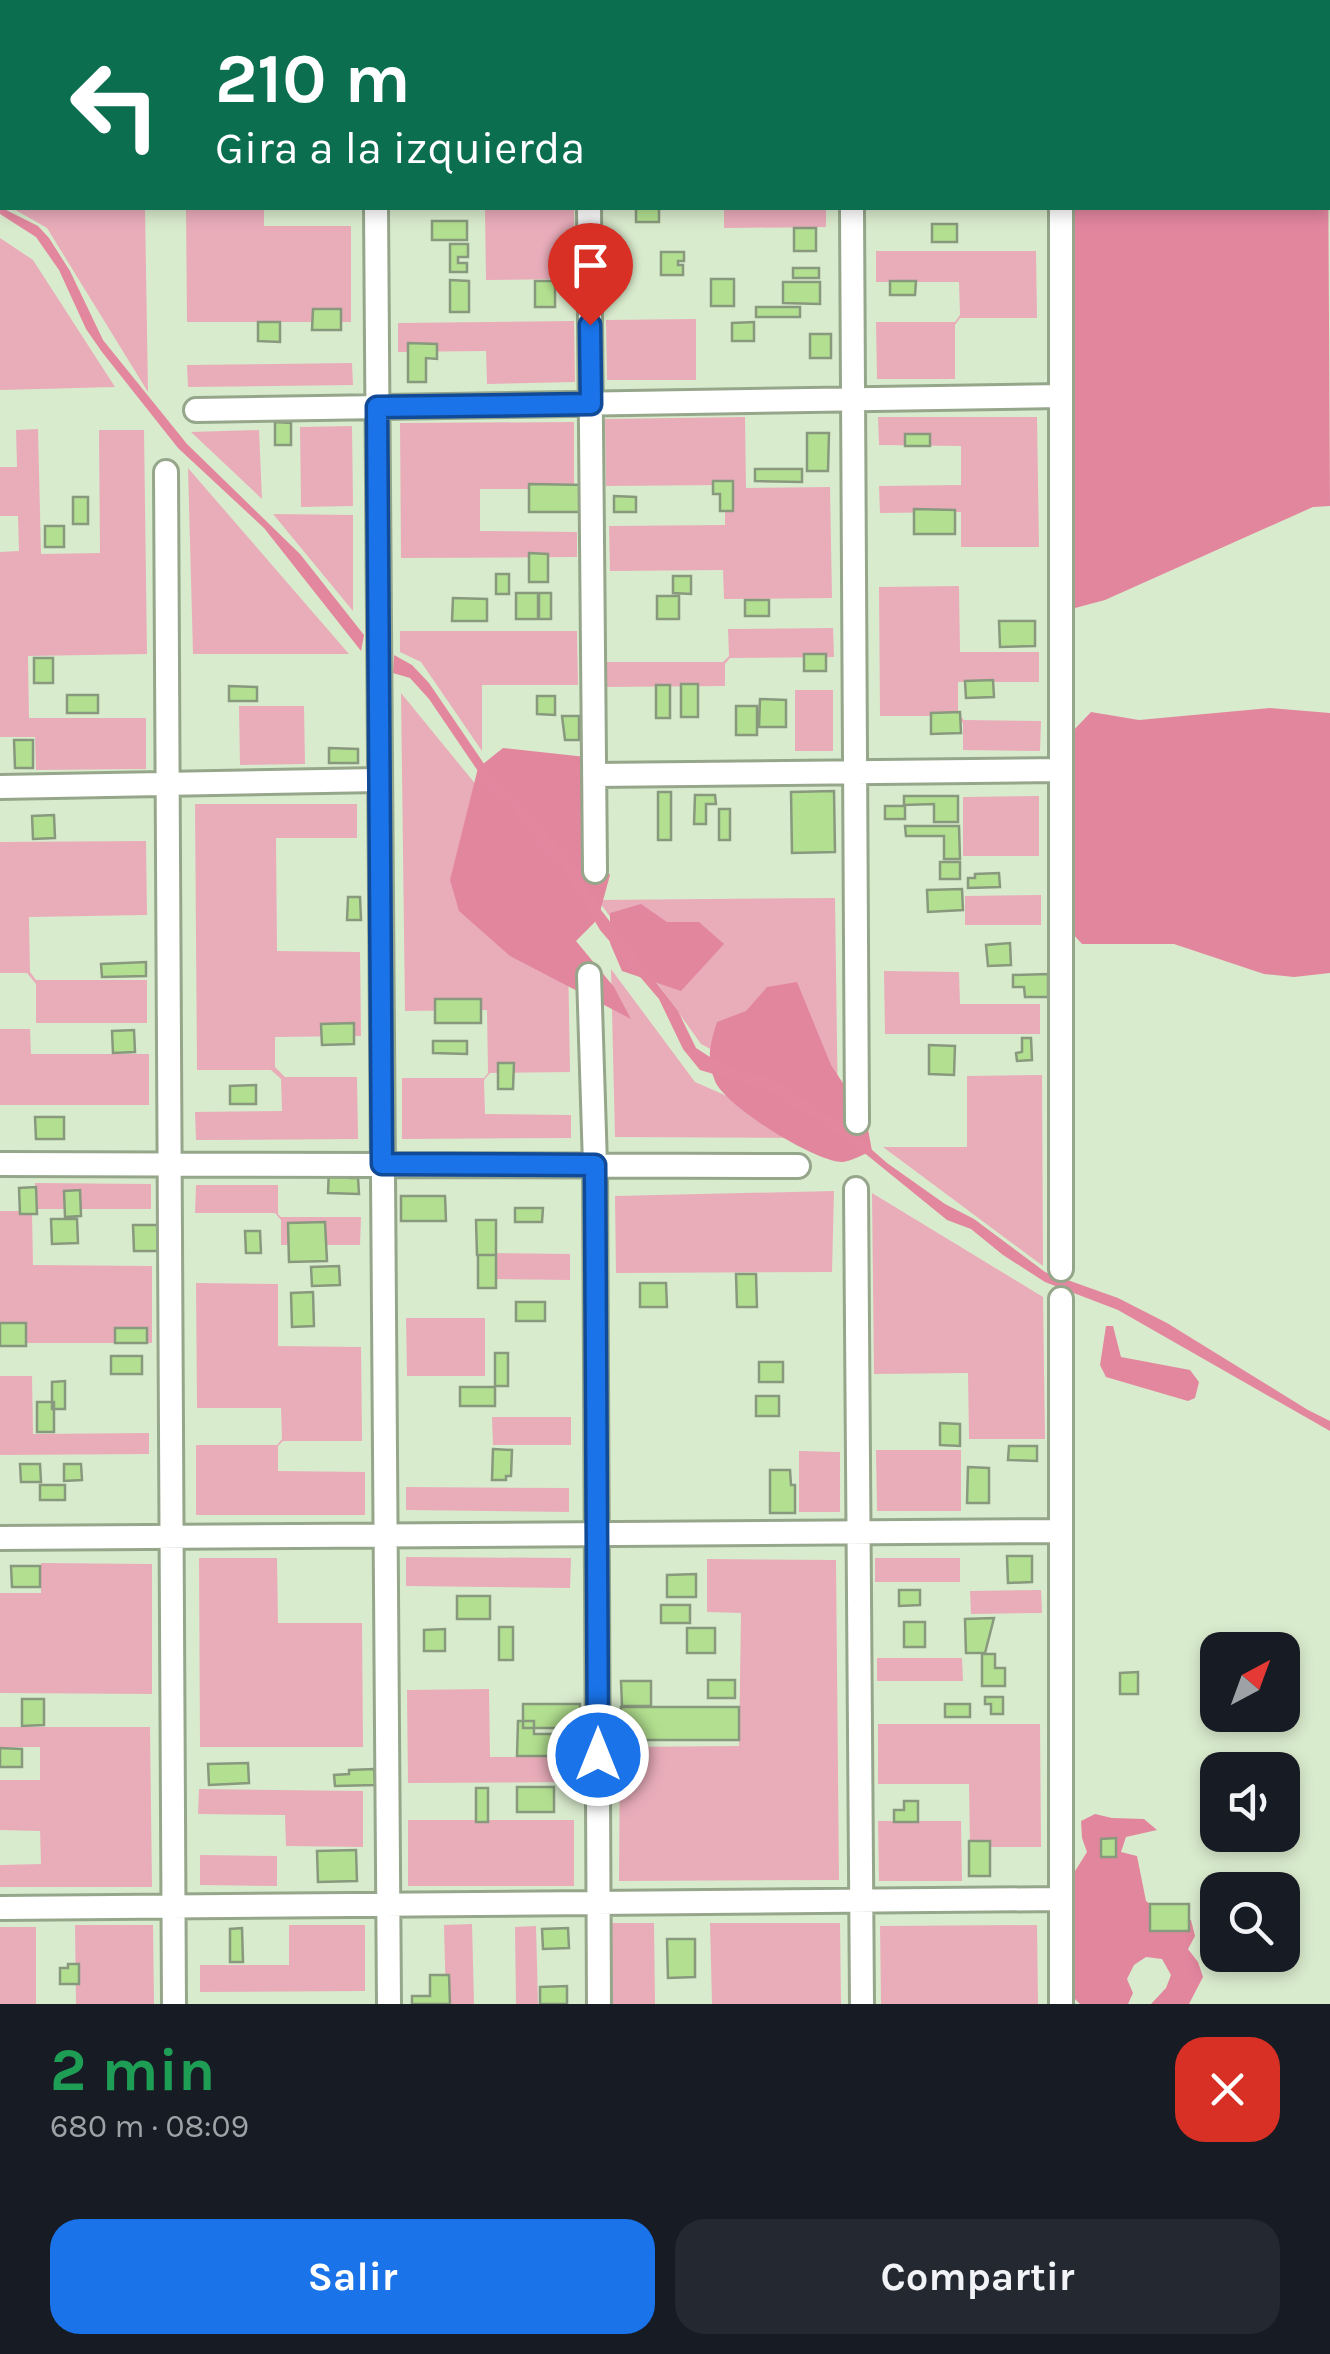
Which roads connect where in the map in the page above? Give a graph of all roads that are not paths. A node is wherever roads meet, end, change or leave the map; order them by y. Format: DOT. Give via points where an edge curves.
graph roads {
  1 [pos="376,210"];
  2 [pos="589,210"];
  3 [pos="852,210"];
  4 [pos="1061,210"];
  5 [pos="1061,396"];
  6 [pos="853,399"];
  7 [pos="591,404"];
  8 [pos="377,407"];
  9 [pos="196,410"];
  10 [pos="166,472"];
  11 [pos="1061,770"];
  12 [pos="855,772"];
  13 [pos="594,775"];
  14 [pos="379,780"];
  15 [pos="167,784"];
  16 [pos="0,787"];
  17 [pos="595,872"];
  18 [pos="589,975"];
  19 [pos="857,1122"];
  20 [pos="0,1164"];
  21 [pos="169,1164"];
  22 [pos="382,1164"];
  23 [pos="595,1165"];
  24 [pos="798,1166"];
  25 [pos="856,1189"];
  26 [pos="1061,1268"];
  27 [pos="1061,1299"];
  28 [pos="1061,1532"];
  29 [pos="858,1533"];
  30 [pos="597,1534"];
  31 [pos="385,1536"];
  32 [pos="172,1537"];
  33 [pos="0,1538"];
  34 [pos="1060,1899"];
  35 [pos="862,1900"];
  36 [pos="599,1902"];
  37 [pos="388,1904"];
  38 [pos="173,1906"];
  39 [pos="0,1908"];
  40 [pos="174,2004"];
  41 [pos="389,2004"];
  42 [pos="598,2004"];
  43 [pos="862,2004"];
  44 [pos="1061,2004"];
  1 -- 8 [label="street"];
  2 -- 7 [label="street"];
  3 -- 6 [label="street"];
  4 -- 5 [label="street"];
  5 -- 6 [label="street"];
  5 -- 11 [label="street"];
  6 -- 7 [label="street"];
  6 -- 12 [label="street"];
  7 -- 8 [label="street"];
  7 -- 13 [label="street"];
  8 -- 9 [label="street"];
  8 -- 14 [label="street"];
  10 -- 15 [label="street"];
  11 -- 12 [label="street"];
  11 -- 26 [label="street"];
  12 -- 13 [label="street"];
  12 -- 19 [label="street"];
  13 -- 17 [label="street"];
  14 -- 15 [label="street"];
  14 -- 22 [label="street"];
  15 -- 16 [label="street"];
  15 -- 21 [label="street"];
  18 -- 23 [label="street"];
  20 -- 21 [label="street"];
  21 -- 22 [label="street"];
  21 -- 32 [label="street"];
  22 -- 23 [label="street"];
  22 -- 31 [label="street"];
  23 -- 24 [label="street"];
  23 -- 30 [label="street"];
  25 -- 29 [label="street"];
  27 -- 28 [label="street"];
  28 -- 29 [label="street"];
  28 -- 34 [label="street"];
  29 -- 30 [label="street"];
  29 -- 35 [label="street"];
  30 -- 31 [label="street"];
  30 -- 36 [label="street"];
  31 -- 32 [label="street"];
  31 -- 37 [label="street"];
  32 -- 33 [label="street"];
  32 -- 38 [label="street"];
  34 -- 35 [label="street"];
  34 -- 44 [label="street"];
  35 -- 36 [label="street"];
  35 -- 43 [label="street"];
  36 -- 37 [label="street"];
  36 -- 42 [label="street"];
  37 -- 38 [label="street"];
  37 -- 41 [label="street"];
  38 -- 39 [label="street"];
  38 -- 40 [label="street"];
}
